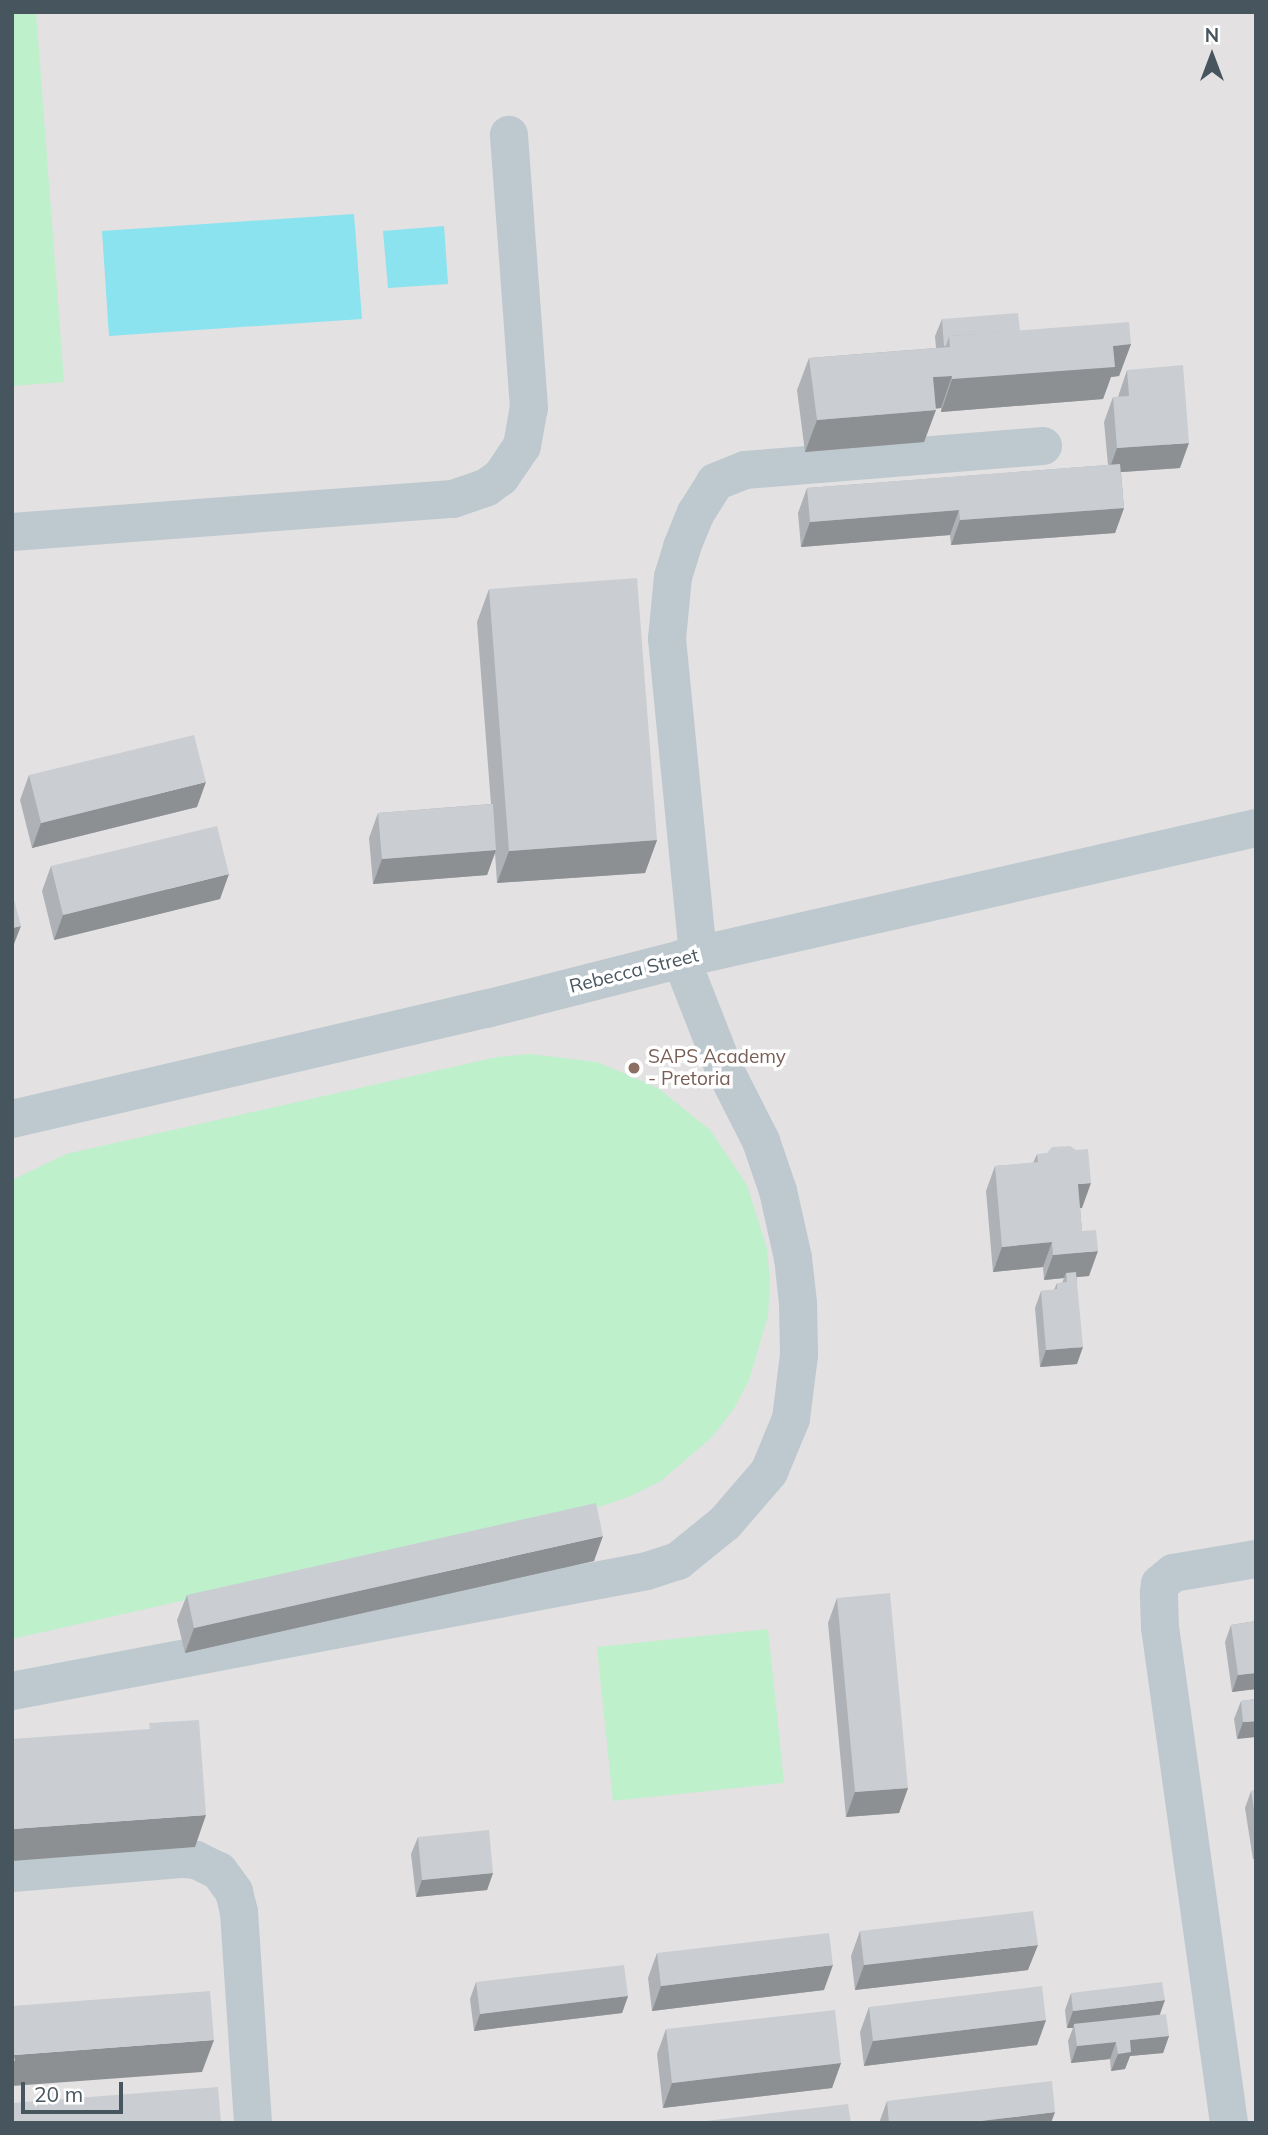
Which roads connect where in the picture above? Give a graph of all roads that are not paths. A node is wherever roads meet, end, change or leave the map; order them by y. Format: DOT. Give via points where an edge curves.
graph roads {
  1 [pos="509,135"];
  2 [pos="1043,446"];
  3 [pos="12,532"];
  4 [pos="1256,828"];
  5 [pos="689,957"];
  6 [pos="12,1119"];
  7 [pos="1256,1559"];
  8 [pos="12,1691"];
  9 [pos="12,1873"];
  10 [pos="253,2123"];
  11 [pos="1228,2123"];
  1 -- 3 [label="street" via="529,408 522,446 501,477 453,499"];
  2 -- 5 [label="street" via="745,470 715,482 682,547 673,577 667,639"];
  4 -- 5 [label="street, Rebecca Street"];
  5 -- 6 [label="street, Rebecca Street"];
  5 -- 8 [label="street" via="723,1066 761,1142 778,1191 798,1303 799,1355 791,1419 769,1472 726,1523 678,1561 647,1571"];
  7 -- 11 [label="street" via="1173,1573 1160,1584 1159,1592"];
  9 -- 10 [label="street" via="183,1859 219,1871 234,1892 239,1912"];
}
